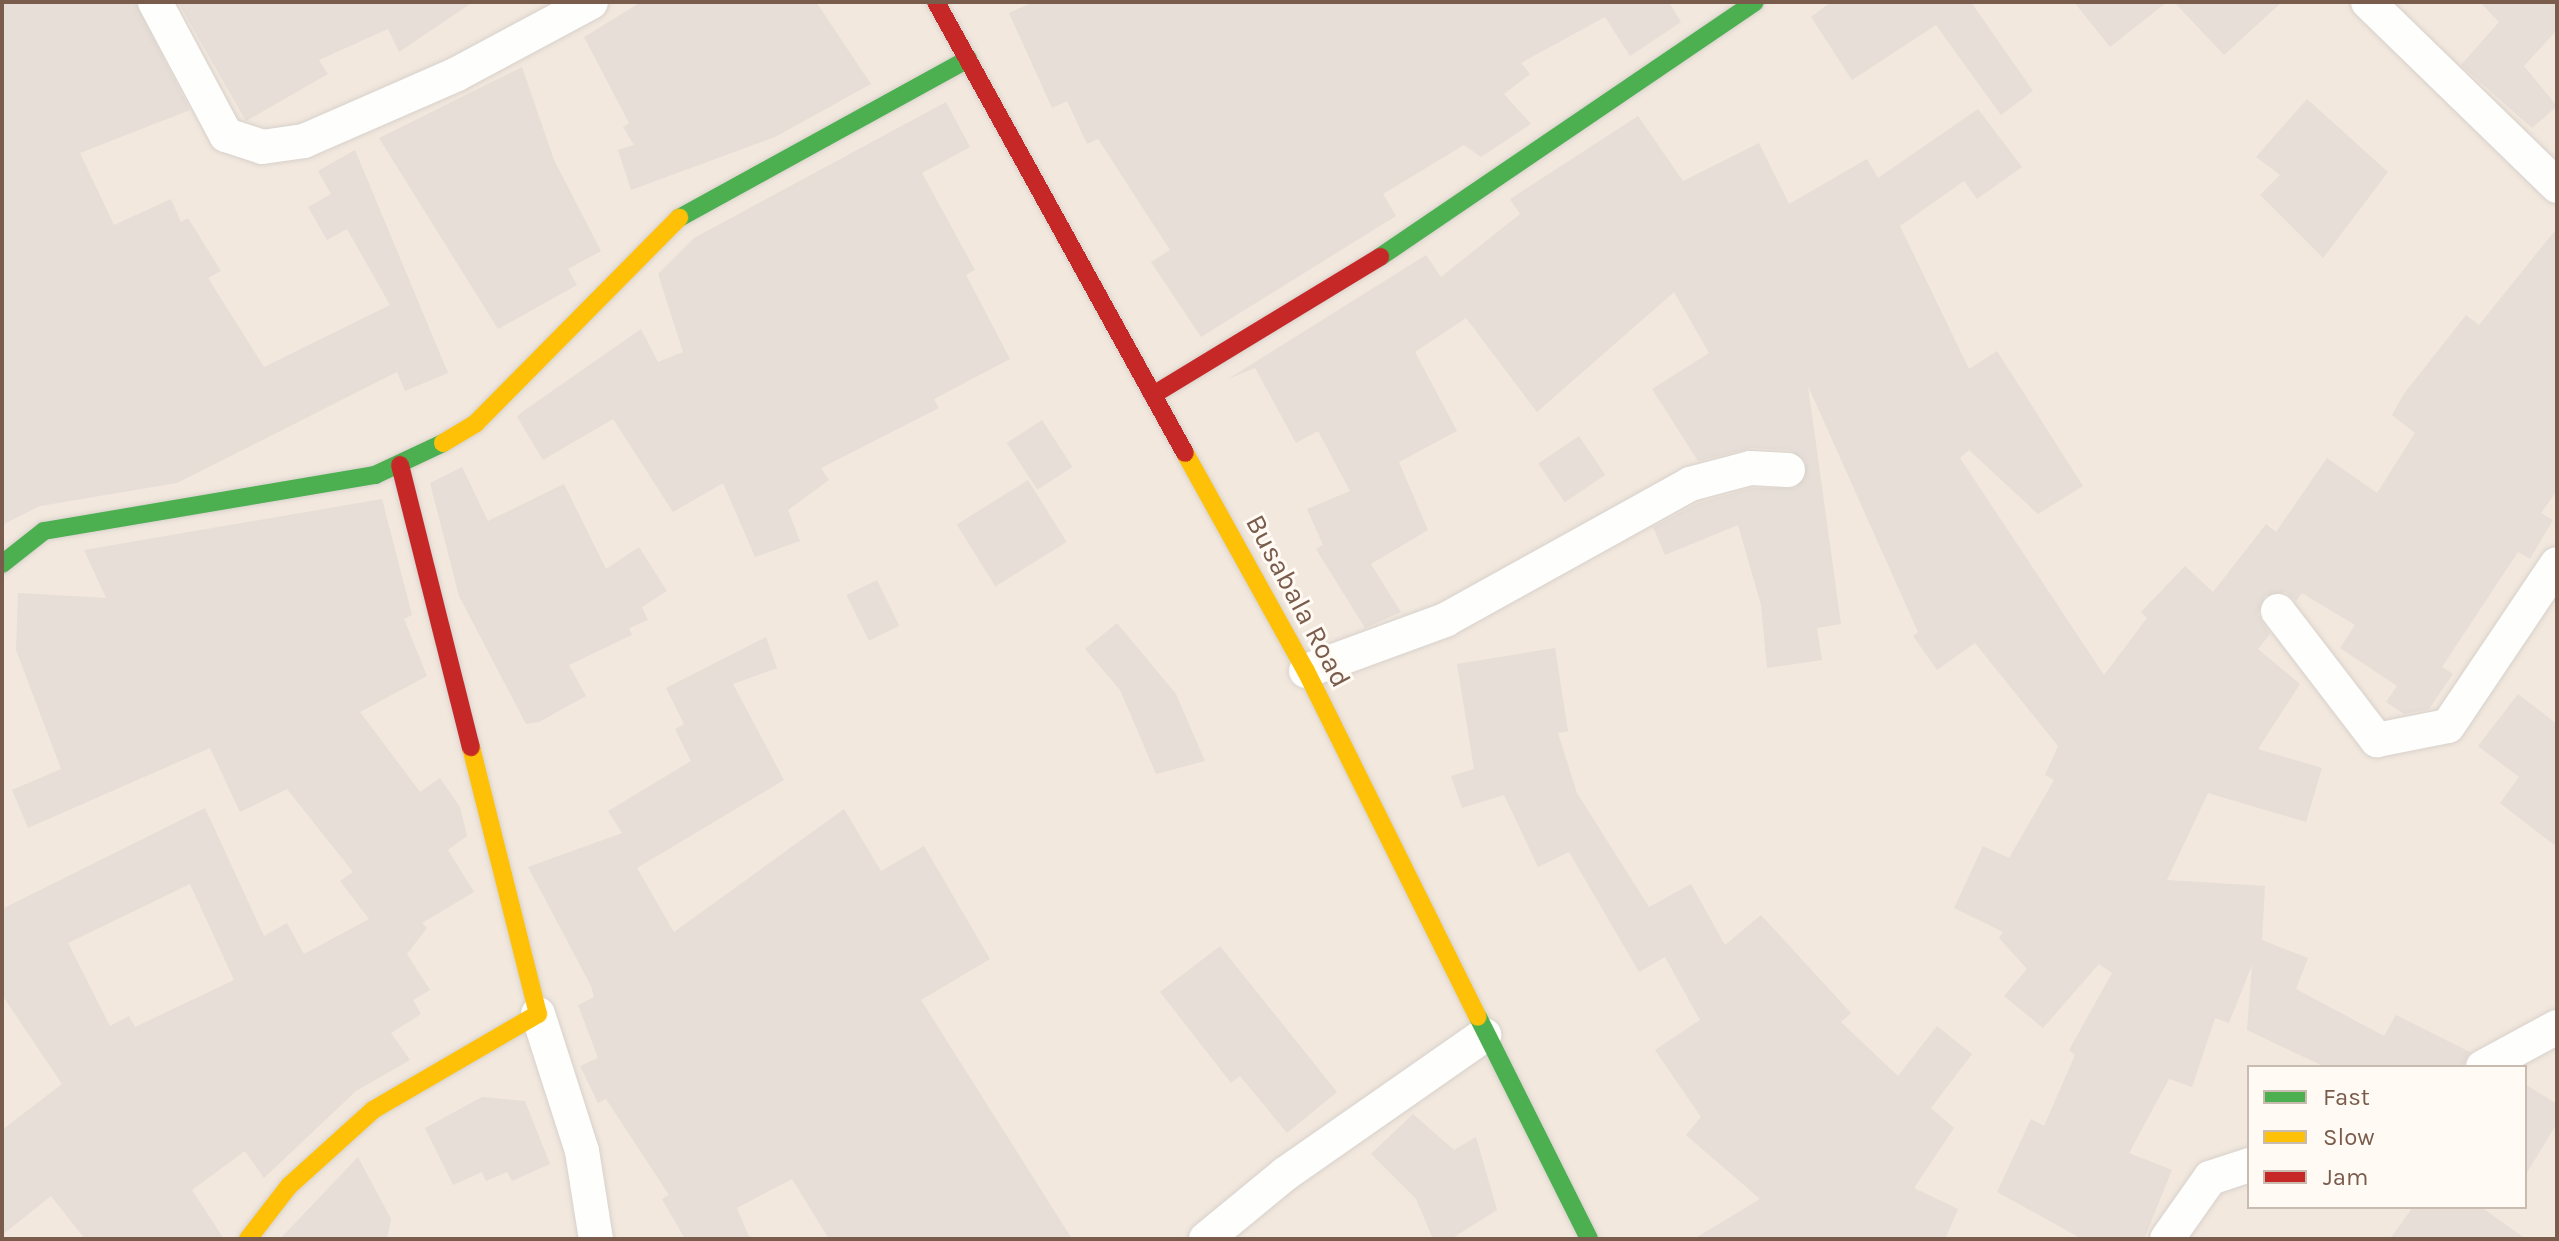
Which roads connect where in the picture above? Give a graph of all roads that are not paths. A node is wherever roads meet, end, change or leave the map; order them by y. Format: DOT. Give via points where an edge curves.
graph roads {
  1 [pos="155,2"];
  2 [pos="591,2"];
  3 [pos="936,2"];
  4 [pos="1755,2"];
  5 [pos="2368,2"];
  6 [pos="968,59"];
  7 [pos="2557,186"];
  8 [pos="1153,395"];
  9 [pos="400,465"];
  10 [pos="1788,470"];
  11 [pos="2,564"];
  12 [pos="2557,564"];
  13 [pos="2278,611"];
  14 [pos="1306,671"];
  15 [pos="538,1014"];
  16 [pos="2557,1027"];
  17 [pos="1484,1035"];
  18 [pos="2487,1065"];
  19 [pos="2247,1166"];
  20 [pos="248,1239"];
  21 [pos="596,1239"];
  22 [pos="1206,1239"];
  23 [pos="1589,1239"];
  24 [pos="2167,1239"];
  1 -- 2 [label="street" via="226,135 262,147 304,141 457,74"];
  3 -- 6 [label="street, Busabala Road"];
  4 -- 8 [label="street" via="1351,276"];
  5 -- 7 [label="street"];
  6 -- 8 [label="street, Busabala Road"];
  6 -- 9 [label="street" via="679,218 476,423"];
  8 -- 14 [label="street, Busabala Road"];
  9 -- 11 [label="street" via="44,531"];
  9 -- 15 [label="street"];
  10 -- 14 [label="street" via="1750,468 1702,479 1445,620"];
  12 -- 13 [label="street" via="2448,726 2377,740"];
  14 -- 17 [label="street, Busabala Road"];
  15 -- 20 [label="street" via="373,1110 289,1186"];
  15 -- 21 [label="street" via="582,1151"];
  16 -- 18 [label="street"];
  17 -- 22 [label="street" via="1285,1174"];
  17 -- 23 [label="street, Busabala Road"];
  19 -- 24 [label="street" via="2210,1178"];
}
